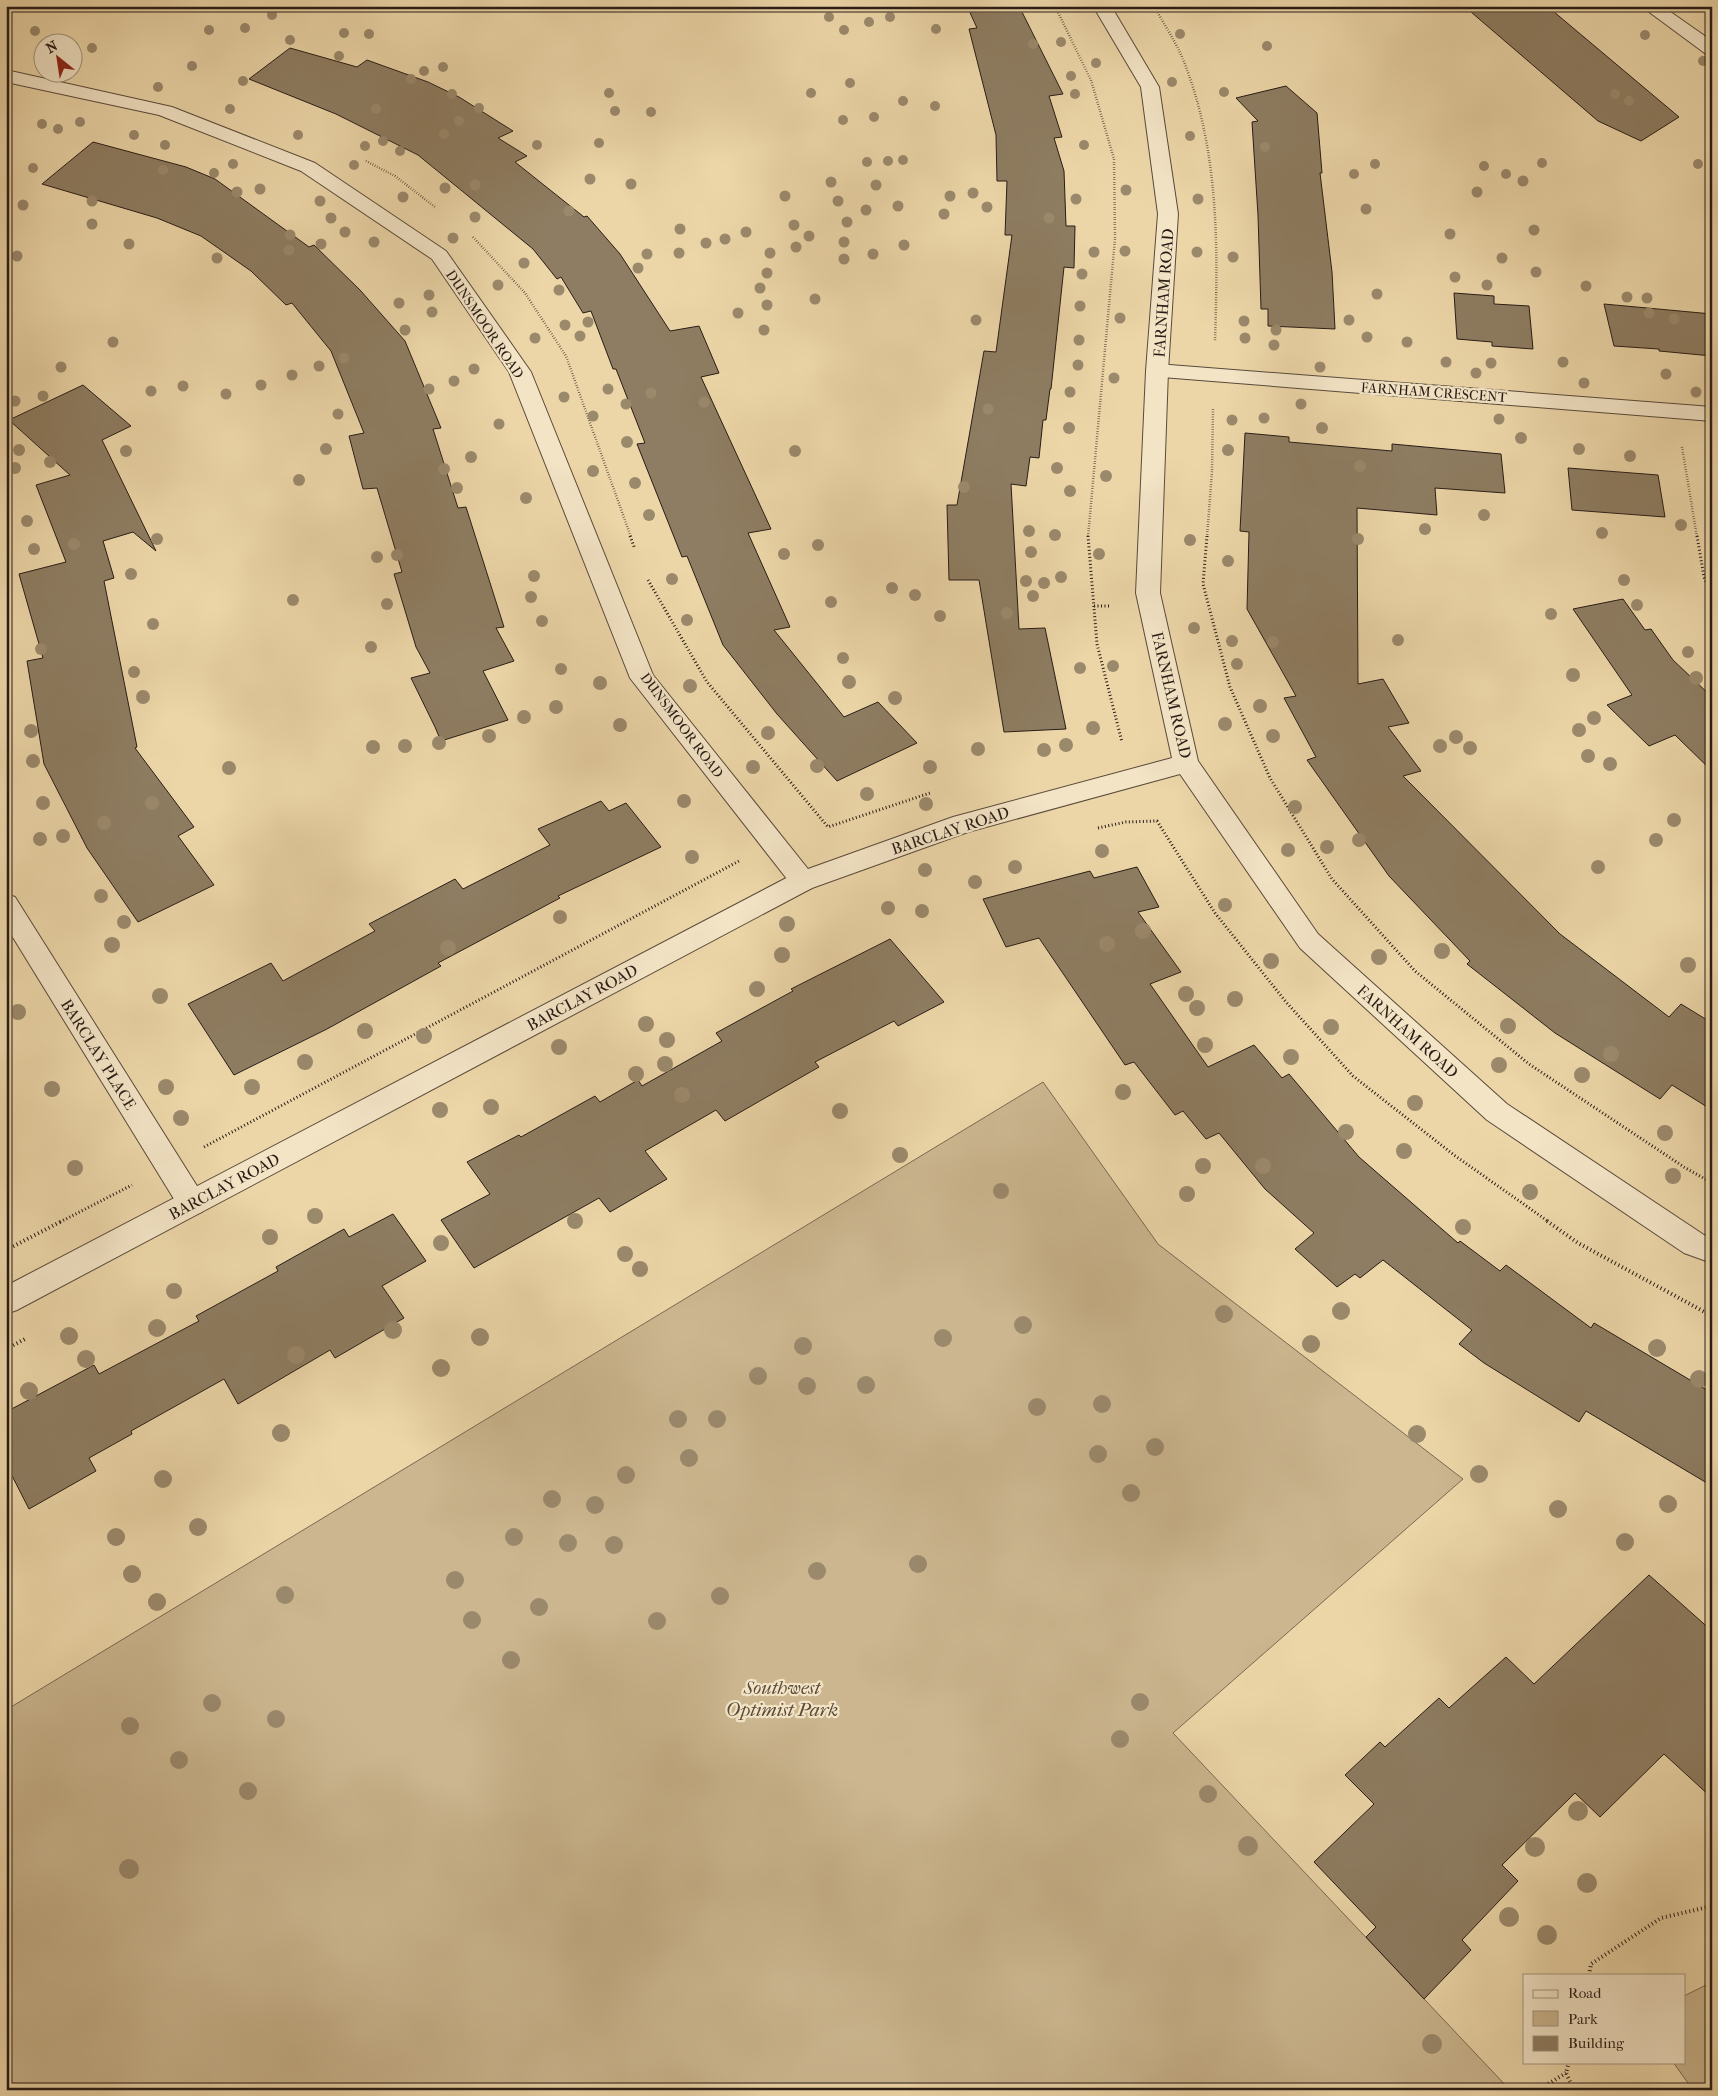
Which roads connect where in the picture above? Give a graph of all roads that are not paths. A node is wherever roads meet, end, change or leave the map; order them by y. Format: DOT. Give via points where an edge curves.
graph roads {
  1 [pos="1102,6"];
  2 [pos="1650,6"];
  3 [pos="1712,50"];
  4 [pos="6,76"];
  5 [pos="1157,371"];
  6 [pos="1712,414"];
  7 [pos="1186,763"];
  8 [pos="803,881"];
  9 [pos="6,904"];
  10 [pos="192,1203"];
  11 [pos="1712,1251"];
  12 [pos="6,1301"];
  1 -- 5 [label="street, FARNHAM ROAD" via="1150,87 1152,97 1168,214"];
  2 -- 3 [label="street"];
  4 -- 8 [label="street, DUNSMOOR ROAD" via="165,111 308,167 439,256 520,372 642,678"];
  5 -- 6 [label="street, FARNHAM CRESCENT"];
  5 -- 7 [label="street, FARNHAM ROAD" via="1148,593"];
  7 -- 8 [label="street, BARCLAY ROAD" via="962,824"];
  7 -- 11 [label="street, FARNHAM ROAD" via="1309,941 1497,1112 1694,1244"];
  8 -- 10 [label="street, BARCLAY ROAD"];
  9 -- 10 [label="street, BARCLAY PLACE"];
  10 -- 12 [label="street, BARCLAY ROAD"];
}
